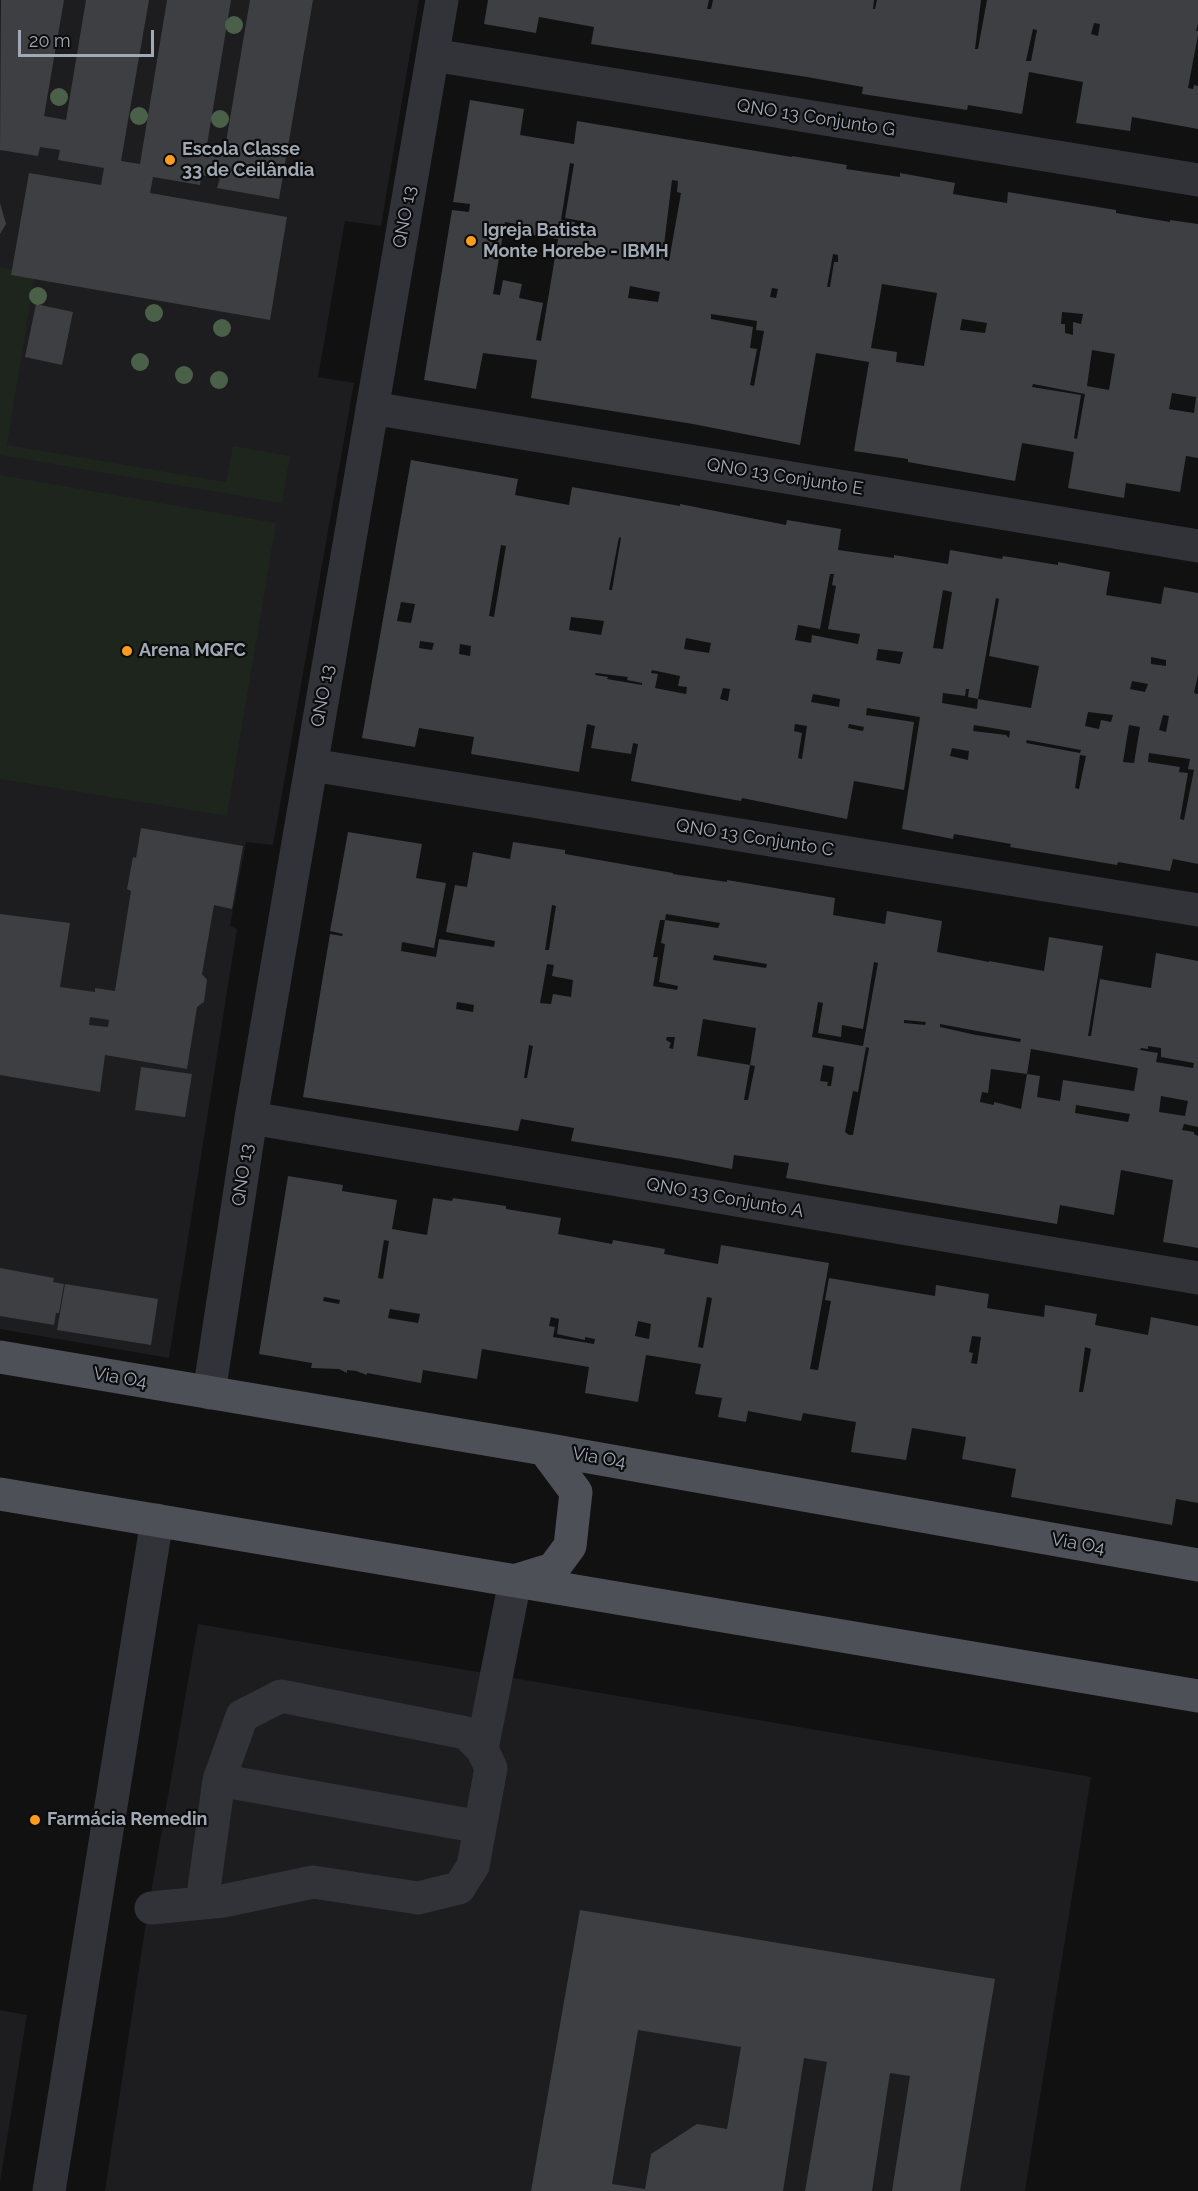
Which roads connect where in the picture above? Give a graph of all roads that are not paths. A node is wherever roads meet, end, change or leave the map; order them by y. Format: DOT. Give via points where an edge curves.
graph roads {
  1 [pos="442,0"];
  2 [pos="433,55"];
  3 [pos="1198,180"];
  4 [pos="372,408"];
  5 [pos="1198,546"];
  6 [pos="312,765"];
  7 [pos="1198,910"];
  8 [pos="251,1118"];
  9 [pos="1198,1278"];
  10 [pos="0,1357"];
  11 [pos="208,1393"];
  12 [pos="544,1449"];
  13 [pos="0,1494"];
  14 [pos="157,1520"];
  15 [pos="1198,1565"];
  16 [pos="515,1581"];
  17 [pos="1198,1696"];
  18 [pos="482,1749"];
  19 [pos="219,1780"];
  20 [pos="480,1827"];
  21 [pos="202,1903"];
  22 [pos="151,1908"];
  23 [pos="49,2191"];
  1 -- 2 [label="street, QNO 13"];
  2 -- 3 [label="street, QNO 13 Conjunto G"];
  2 -- 4 [label="street, QNO 13"];
  4 -- 5 [label="street, QNO 13 Conjunto E"];
  4 -- 6 [label="street, QNO 13"];
  6 -- 7 [label="street, QNO 13 Conjunto C"];
  6 -- 8 [label="street, QNO 13"];
  8 -- 9 [label="street, QNO 13 Conjunto A"];
  8 -- 11 [label="street, QNO 13"];
  10 -- 11 [label="main road, Via O4"];
  11 -- 12 [label="main road, Via O4"];
  12 -- 15 [label="main road, Via O4"];
  12 -- 16 [label="main road" via="576,1492 570,1546 554,1569"];
  13 -- 14 [label="main road"];
  14 -- 16 [label="main road"];
  14 -- 23 [label="street"];
  16 -- 17 [label="main road"];
  16 -- 18 [label="street"];
  18 -- 19 [label="street" via="466,1733 281,1696 242,1716"];
  18 -- 20 [label="street" via="491,1768"];
  19 -- 20 [label="street"];
  19 -- 21 [label="street"];
  20 -- 21 [label="street" via="473,1866 459,1888 418,1898 313,1882"];
  21 -- 22 [label="street"];
}
